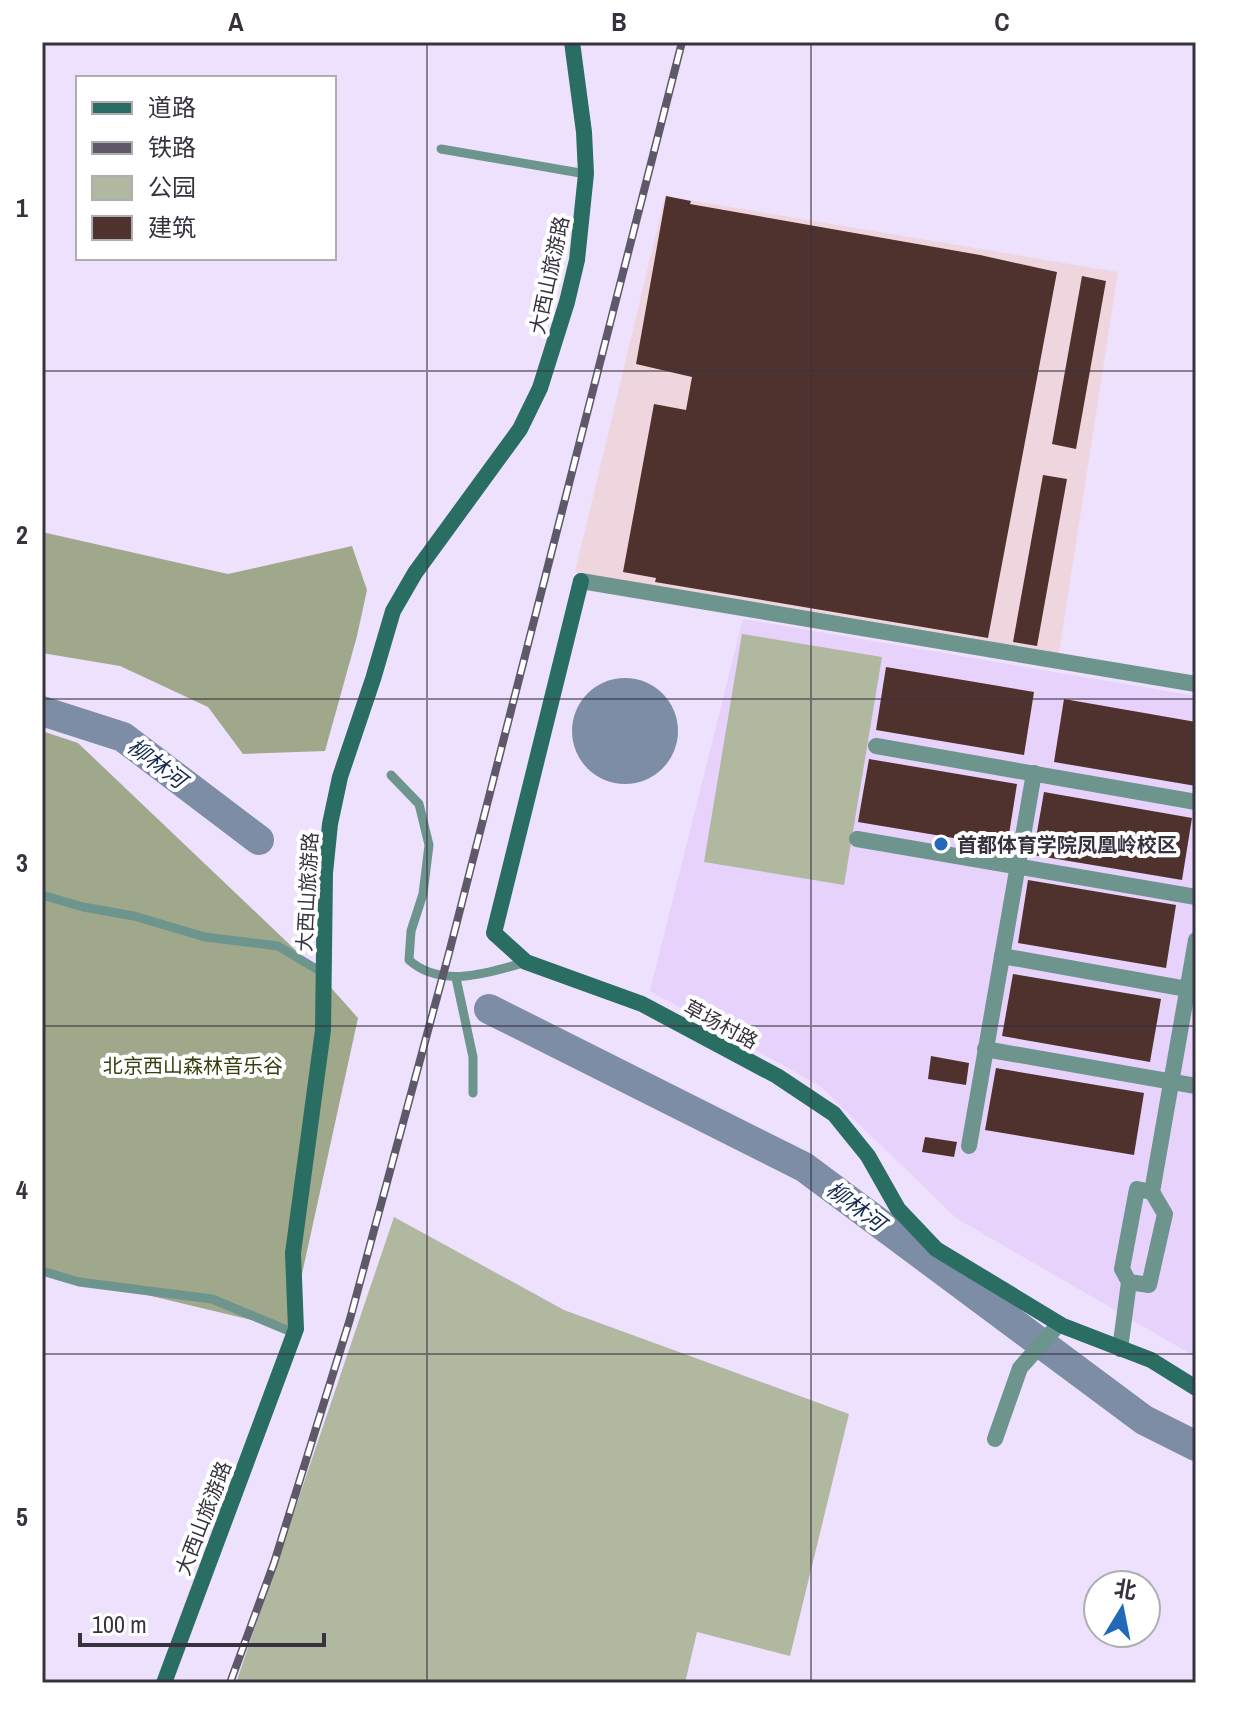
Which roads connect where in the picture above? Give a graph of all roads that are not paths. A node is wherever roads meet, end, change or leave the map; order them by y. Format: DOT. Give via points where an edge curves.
graph roads {
  1 [pos="572,42"];
  2 [pos="441,149"];
  3 [pos="586,174"];
  4 [pos="1196,684"];
  5 [pos="876,746"];
  6 [pos="1034,773"];
  7 [pos="391,775"];
  8 [pos="1196,802"];
  9 [pos="857,839"];
  10 [pos="1017,866"];
  11 [pos="42,895"];
  12 [pos="1196,897"];
  13 [pos="1196,940"];
  14 [pos="1002,956"];
  15 [pos="526,962"];
  16 [pos="323,973"];
  17 [pos="456,978"];
  18 [pos="1187,989"];
  19 [pos="985,1049"];
  20 [pos="1171,1081"];
  21 [pos="1196,1086"];
  22 [pos="473,1093"];
  23 [pos="969,1146"];
  24 [pos="1152,1192"];
  25 [pos="42,1271"];
  26 [pos="1129,1282"];
  27 [pos="1055,1328"];
  28 [pos="294,1333"];
  29 [pos="1120,1349"];
  30 [pos="1196,1388"];
  31 [pos="995,1439"];
  32 [pos="164,1683"];
  1 -- 3 [label="street, 大西山旅游路"];
  2 -- 3 [label="lane"];
  3 -- 16 [label="street, 大西山旅游路" via="571,288 540,388 520,429 393,611 330,824"];
  4 -- 15 [label="street, 草场村路" via="581,581 494,933"];
  5 -- 6 [label="street"];
  6 -- 8 [label="street"];
  6 -- 10 [label="street"];
  7 -- 17 [label="lane" via="419,804 429,845 409,960 422,972"];
  9 -- 10 [label="street"];
  10 -- 12 [label="street"];
  10 -- 14 [label="street"];
  11 -- 16 [label="lane" via="205,937 278,946"];
  13 -- 18 [label="street"];
  14 -- 18 [label="street"];
  14 -- 19 [label="street"];
  15 -- 17 [label="lane"];
  15 -- 27 [label="street, 草场村路" via="642,1004 777,1076 834,1114 868,1156 898,1209 936,1249"];
  16 -- 28 [label="street, 大西山旅游路" via="323,1030 293,1253"];
  17 -- 22 [label="lane" via="473,1057"];
  18 -- 20 [label="street"];
  19 -- 20 [label="street"];
  19 -- 23 [label="street"];
  20 -- 21 [label="street"];
  20 -- 24 [label="street"];
  24 -- 26 [label="street" via="1137,1189 1122,1269"];
  24 -- 26 [label="street" via="1165,1214 1149,1285"];
  25 -- 28 [label="lane" via="79,1282 212,1299"];
  26 -- 29 [label="street"];
  27 -- 29 [label="street, 草场村路"];
  27 -- 31 [label="street" via="1020,1368"];
  28 -- 32 [label="street, 大西山旅游路"];
  29 -- 30 [label="street, 草场村路" via="1151,1360"];
}
